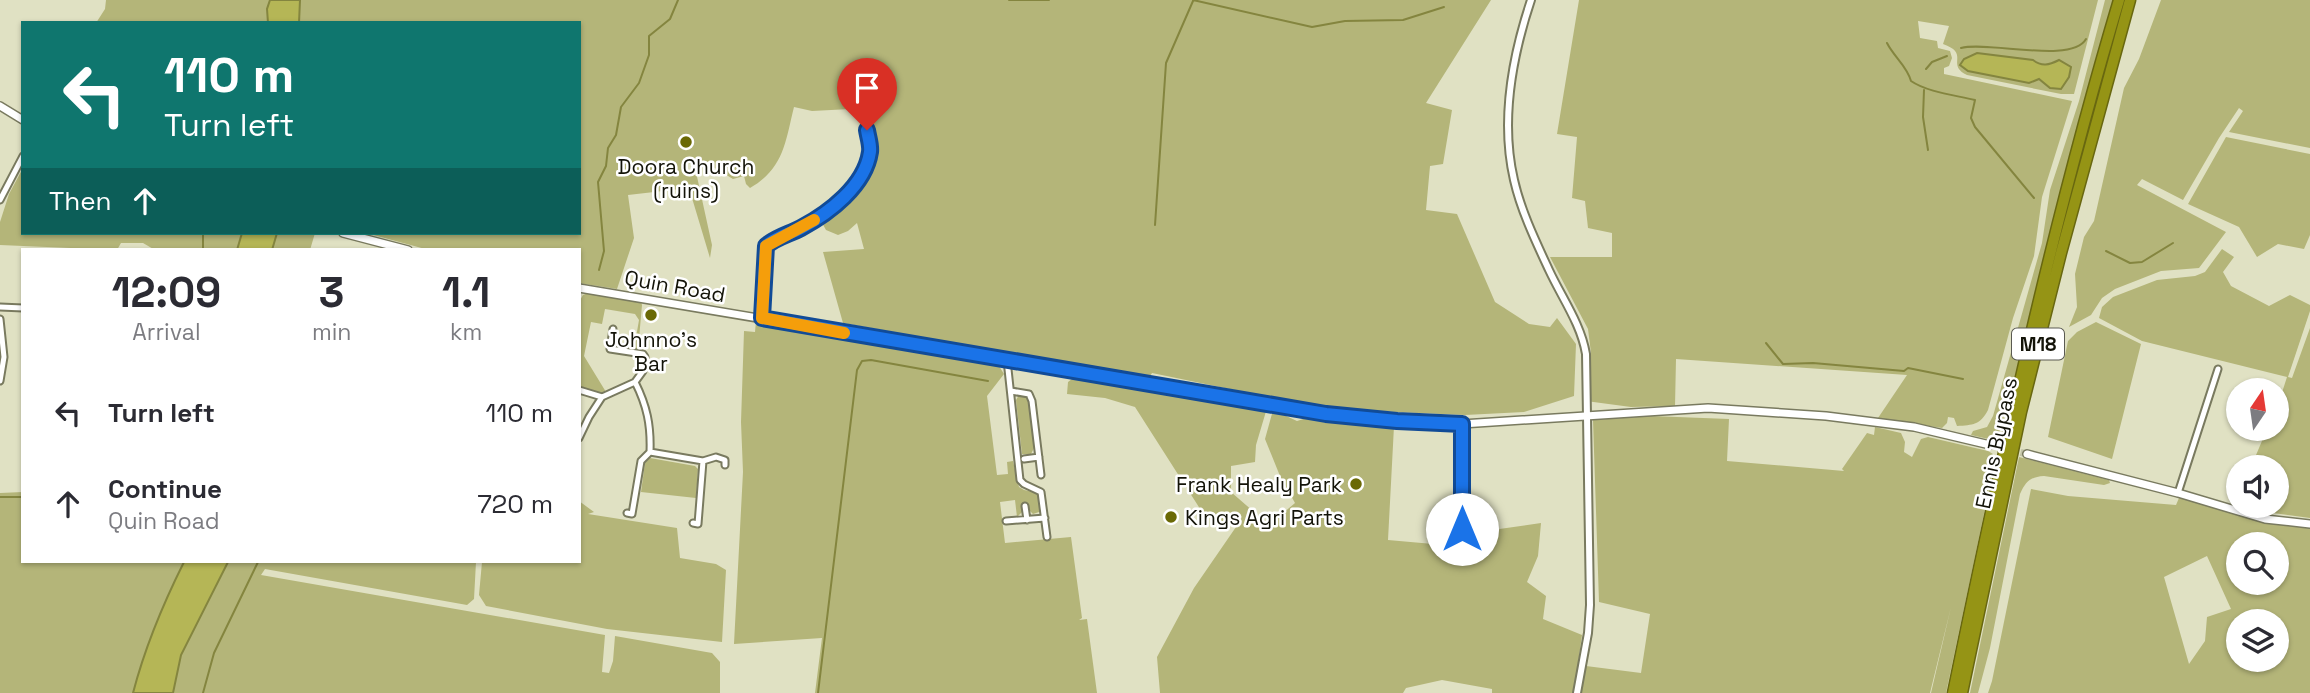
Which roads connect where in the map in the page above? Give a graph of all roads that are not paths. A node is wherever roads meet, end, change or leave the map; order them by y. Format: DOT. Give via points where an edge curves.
graph roads {
  1 [pos="1531,0"];
  2 [pos="2119,0"];
  3 [pos="2130,0"];
  4 [pos="0,106"];
  5 [pos="21,119"];
  6 [pos="867,130"];
  7 [pos="21,160"];
  8 [pos="0,200"];
  9 [pos="351,235"];
  10 [pos="400,248"];
  11 [pos="581,288"];
  12 [pos="0,307"];
  13 [pos="21,308"];
  14 [pos="762,318"];
  15 [pos="0,319"];
  16 [pos="613,329"];
  17 [pos="1007,360"];
  18 [pos="2218,369"];
  19 [pos="0,381"];
  20 [pos="635,382"];
  21 [pos="581,391"];
  22 [pos="1011,391"];
  23 [pos="602,397"];
  24 [pos="1586,415"];
  25 [pos="1462,424"];
  26 [pos="581,434"];
  27 [pos="1990,445"];
  28 [pos="650,452"];
  29 [pos="2028,454"];
  30 [pos="1038,457"];
  31 [pos="1024,459"];
  32 [pos="703,461"];
  33 [pos="725,466"];
  34 [pos="1041,475"];
  35 [pos="2178,493"];
  36 [pos="1025,506"];
  37 [pos="627,513"];
  38 [pos="1045,518"];
  39 [pos="1027,520"];
  40 [pos="1006,522"];
  41 [pos="693,523"];
  42 [pos="2310,523"];
  43 [pos="1462,529"];
  44 [pos="1047,537"];
  45 [pos="1577,693"];
  46 [pos="1953,693"];
  47 [pos="1962,693"];
  1 -- 24 [label="street" via="1512,68 1511,168 1531,229 1584,345"];
  2 -- 46 [label="highway, Ennis Bypass / M18" via="2029,340"];
  3 -- 47 [label="highway, Ennis Bypass / M18" via="2021,412"];
  4 -- 5 [label="main road"];
  6 -- 14 [label="street" via="869,156 846,195 811,222 766,246"];
  7 -- 8 [label="street"];
  9 -- 10 [label="main road"];
  11 -- 14 [label="main road, Quin Road"];
  12 -- 13 [label="street"];
  14 -- 17 [label="main road, Quin Road"];
  15 -- 19 [label="street" via="4,357"];
  16 -- 20 [label="street" via="610,349 645,357"];
  17 -- 22 [label="street"];
  17 -- 25 [label="main road, Quin Road" via="1353,418"];
  18 -- 35 [label="street"];
  20 -- 23 [label="street"];
  20 -- 28 [label="street" via="651,425"];
  21 -- 23 [label="street"];
  22 -- 30 [label="street" via="1029,394 1032,401"];
  22 -- 38 [label="street" via="1020,480 1041,492"];
  23 -- 26 [label="street"];
  24 -- 25 [label="main road, Quin Road"];
  24 -- 27 [label="main road, Quin Road" via="1708,408 1826,416 1914,427"];
  24 -- 45 [label="street" via="1590,605"];
  25 -- 43 [label="street"];
  28 -- 32 [label="street"];
  28 -- 37 [label="street" via="641,461 632,514"];
  29 -- 35 [label="main road"];
  30 -- 31 [label="street"];
  30 -- 34 [label="street"];
  32 -- 33 [label="street" via="716,457 725,460"];
  32 -- 41 [label="street" via="698,524"];
  35 -- 42 [label="main road" via="2265,519"];
  36 -- 39 [label="street"];
  38 -- 39 [label="street"];
  38 -- 44 [label="street"];
  39 -- 40 [label="street"];
}
